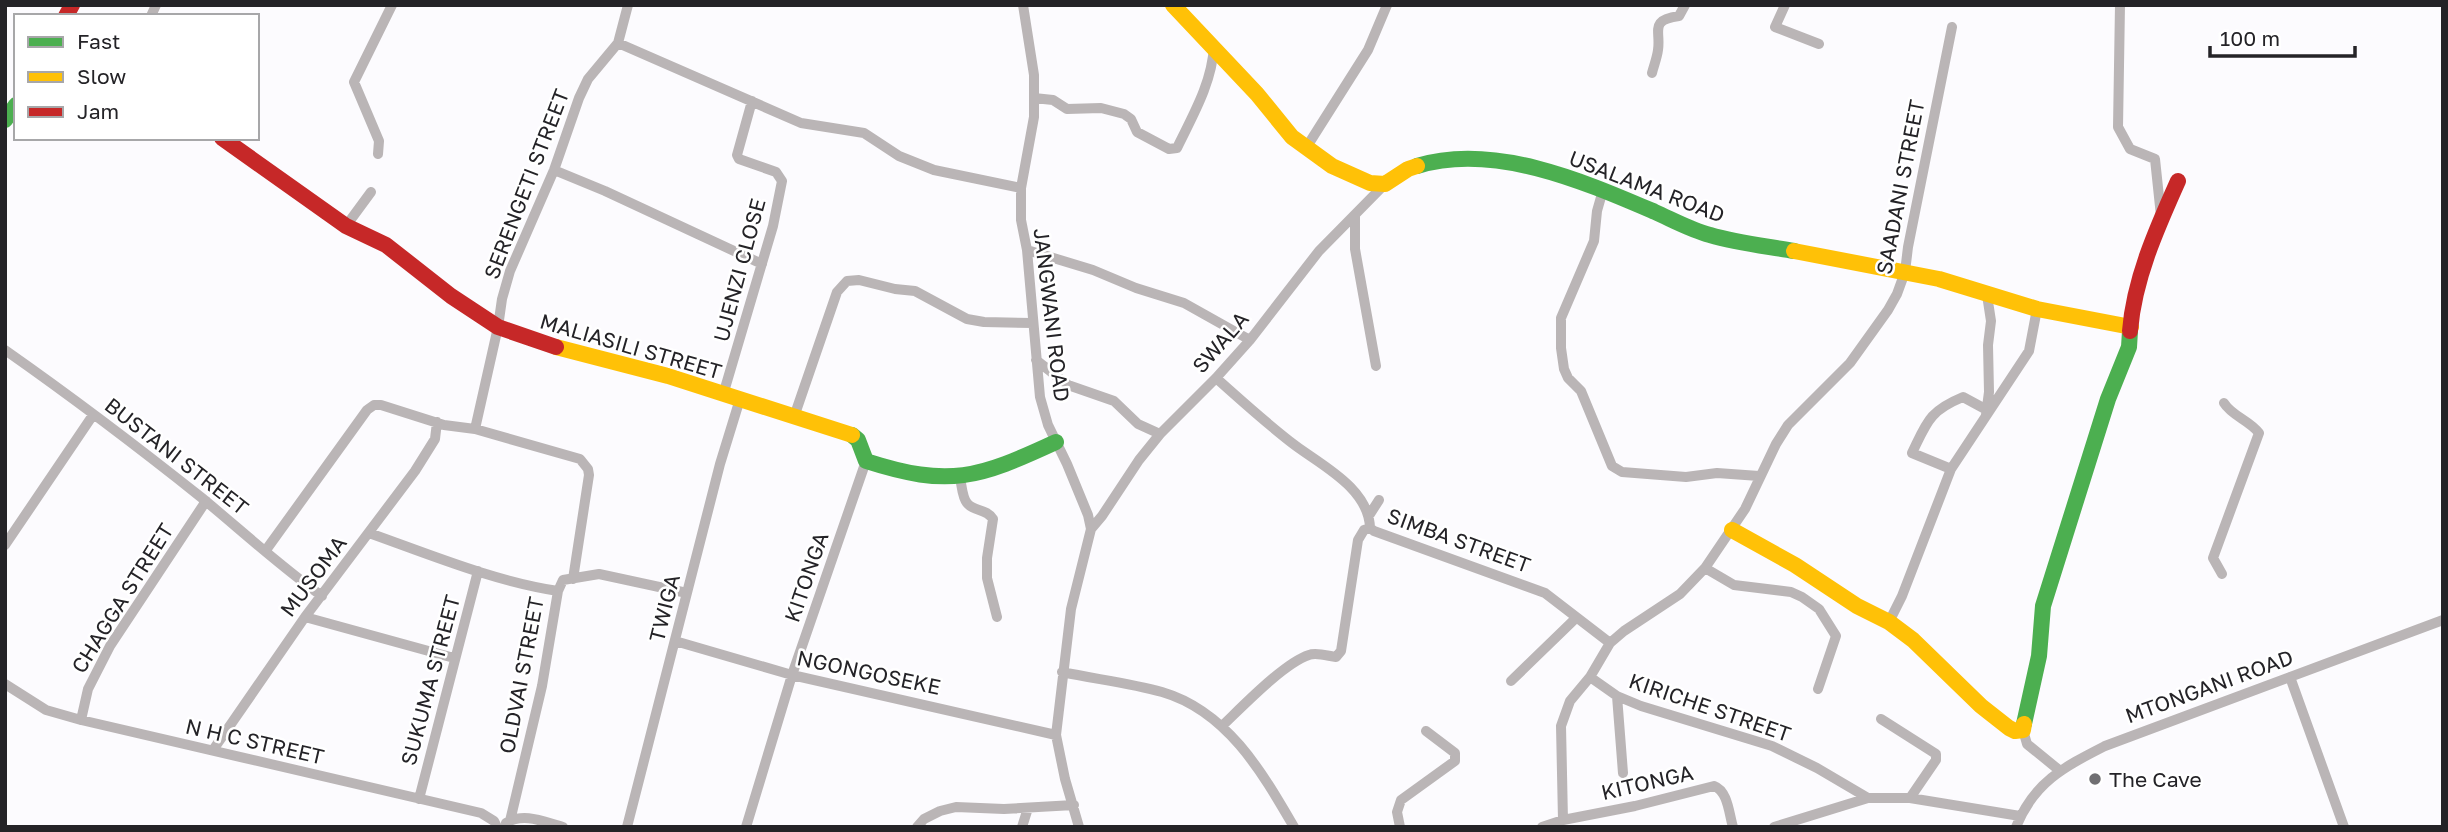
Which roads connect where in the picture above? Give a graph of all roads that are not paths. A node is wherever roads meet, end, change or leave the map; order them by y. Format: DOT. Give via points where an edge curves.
graph roads {
  1 [pos="392,5"];
  2 [pos="628,5"];
  3 [pos="1023,5"];
  4 [pos="1173,5"];
  5 [pos="1387,5"];
  6 [pos="1685,5"];
  7 [pos="1785,5"];
  8 [pos="2120,5"];
  9 [pos="1952,27"];
  10 [pos="618,43"];
  11 [pos="1819,44"];
  12 [pos="1214,46"];
  13 [pos="1652,73"];
  14 [pos="1034,98"];
  15 [pos="752,101"];
  16 [pos="225,140"];
  17 [pos="1306,148"];
  18 [pos="377,153"];
  19 [pos="554,170"];
  20 [pos="2178,181"];
  21 [pos="1385,184"];
  22 [pos="1021,188"];
  23 [pos="1603,190"];
  24 [pos="371,192"];
  25 [pos="1355,216"];
  26 [pos="2161,219"];
  27 [pos="346,226"];
  28 [pos="1027,250"];
  29 [pos="762,264"];
  30 [pos="1905,272"];
  31 [pos="1987,295"];
  32 [pos="2037,309"];
  33 [pos="1033,323"];
  34 [pos="498,327"];
  35 [pos="2131,327"];
  36 [pos="1250,340"];
  37 [pos="5,349"];
  38 [pos="1036,360"];
  39 [pos="1376,366"];
  40 [pos="1216,378"];
  41 [pos="723,395"];
  42 [pos="740,399"];
  43 [pos="2224,403"];
  44 [pos="1987,410"];
  45 [pos="795,414"];
  46 [pos="93,415"];
  47 [pos="437,422"];
  48 [pos="1983,424"];
  49 [pos="475,429"];
  50 [pos="1160,434"];
  51 [pos="1056,442"];
  52 [pos="866,461"];
  53 [pos="1951,469"];
  54 [pos="1759,477"];
  55 [pos="960,478"];
  56 [pos="1378,500"];
  57 [pos="206,501"];
  58 [pos="1370,514"];
  59 [pos="1370,528"];
  60 [pos="1091,529"];
  61 [pos="1732,530"];
  62 [pos="369,533"];
  63 [pos="5,545"];
  64 [pos="265,550"];
  65 [pos="1705,568"];
  66 [pos="478,571"];
  67 [pos="2222,574"];
  68 [pos="573,579"];
  69 [pos="558,591"];
  70 [pos="687,593"];
  71 [pos="322,596"];
  72 [pos="305,617"];
  73 [pos="997,617"];
  74 [pos="1576,618"];
  75 [pos="1889,622"];
  76 [pos="2442,623"];
  77 [pos="675,641"];
  78 [pos="1610,643"];
  79 [pos="454,658"];
  80 [pos="1062,672"];
  81 [pos="792,675"];
  82 [pos="1590,677"];
  83 [pos="2290,677"];
  84 [pos="1511,681"];
  85 [pos="5,684"];
  86 [pos="1818,689"];
  87 [pos="1617,696"];
  88 [pos="1881,719"];
  89 [pos="80,720"];
  90 [pos="1222,726"];
  91 [pos="2023,730"];
  92 [pos="1426,731"];
  93 [pos="1056,735"];
  94 [pos="213,750"];
  95 [pos="2059,770"];
  96 [pos="1623,773"];
  97 [pos="1868,798"];
  98 [pos="1910,798"];
  99 [pos="419,799"];
  100 [pos="1074,805"];
  101 [pos="1028,808"];
  102 [pos="1563,820"];
  103 [pos="2018,821"];
  104 [pos="503,825"];
  105 [pos="563,827"];
  106 [pos="627,827"];
  107 [pos="746,827"];
  108 [pos="917,827"];
  109 [pos="1022,827"];
  110 [pos="1079,827"];
  111 [pos="1294,827"];
  112 [pos="1400,827"];
  113 [pos="1542,827"];
  114 [pos="1733,827"];
  115 [pos="1774,827"];
  116 [pos="2344,827"];
  1 -- 18 [label="street" via="354,82 379,141"];
  2 -- 10 [label="street, SERENGETI STREET"];
  3 -- 14 [label="street, JANGWANI ROAD"];
  4 -- 12 [label="street"];
  5 -- 17 [label="street" via="1368,50"];
  6 -- 13 [label="street" via="1679,16 1659,25"];
  7 -- 11 [label="street" via="1775,27"];
  8 -- 26 [label="street" via="2118,127 2130,149 2155,159"];
  9 -- 30 [label="street, SAADANI STREET"];
  10 -- 15 [label="street"];
  10 -- 19 [label="street, SERENGETI STREET" via="588,79"];
  12 -- 14 [label="street" via="1208,82 1177,148 1169,149 1137,132 1124,114 1101,108 1067,109 1053,100"];
  12 -- 17 [label="street"];
  14 -- 22 [label="street, JANGWANI ROAD"];
  15 -- 22 [label="street" via="801,123 864,133 899,156 934,170"];
  15 -- 29 [label="street, UJENZI CLOSE" via="737,155 776,172 782,181"];
  16 -- 27 [label="street, MALIASILI STREET"];
  17 -- 21 [label="street" via="1350,175"];
  19 -- 29 [label="street"];
  19 -- 34 [label="street, SERENGETI STREET" via="510,271"];
  20 -- 26 [label="street"];
  21 -- 23 [label="street, USALAMA ROAD" via="1424,164 1469,159 1561,174"];
  21 -- 25 [label="street, SWALA"];
  22 -- 28 [label="street, JANGWANI ROAD"];
  23 -- 30 [label="street, USALAMA ROAD" via="1709,235"];
  23 -- 54 [label="street" via="1594,241 1561,318 1561,328 1564,369 1581,391 1612,466 1622,472 1686,477 1717,473"];
  24 -- 27 [label="street"];
  25 -- 36 [label="street, SWALA" via="1320,251"];
  25 -- 39 [label="street" via="1355,249"];
  26 -- 35 [label="street" via="2139,283"];
  27 -- 34 [label="street, MALIASILI STREET" via="386,245"];
  28 -- 33 [label="street, JANGWANI ROAD"];
  28 -- 36 [label="street" via="1184,303"];
  29 -- 41 [label="street, UJENZI CLOSE"];
  30 -- 31 [label="street, USALAMA ROAD"];
  30 -- 54 [label="street, SAADANI STREET" via="1874,331 1850,363 1788,425"];
  31 -- 32 [label="street, USALAMA ROAD"];
  31 -- 44 [label="street" via="1992,321"];
  32 -- 35 [label="street, USALAMA ROAD"];
  32 -- 48 [label="street" via="2029,351"];
  33 -- 38 [label="street, JANGWANI ROAD"];
  33 -- 45 [label="street" via="967,319 915,291 847,281 837,292"];
  34 -- 41 [label="street, MALIASILI STREET"];
  34 -- 49 [label="street, SERENGETI STREET"];
  35 -- 91 [label="street" via="2129,347 2108,399 2043,606 2039,656"];
  36 -- 40 [label="street, SWALA"];
  37 -- 46 [label="street, BUSTANI STREET"];
  38 -- 50 [label="street" via="1068,385 1114,401 1138,424"];
  38 -- 51 [label="street, JANGWANI ROAD" via="1041,397"];
  40 -- 50 [label="street, SWALA"];
  40 -- 58 [label="street, SIMBA STREET" via="1328,467"];
  41 -- 42 [label="street, MALIASILI STREET"];
  42 -- 45 [label="street, MALIASILI STREET"];
  42 -- 70 [label="street, TWIGA"];
  43 -- 67 [label="street" via="2259,433 2213,558"];
  44 -- 48 [label="street"];
  44 -- 53 [label="street" via="1963,397 1941,407 1926,425 1912,453"];
  45 -- 52 [label="street, MALIASILI STREET" via="850,433"];
  46 -- 57 [label="street, BUSTANI STREET"];
  46 -- 63 [label="street"];
  47 -- 49 [label="street"];
  47 -- 62 [label="street, MUSOMA" via="435,439"];
  47 -- 64 [label="street" via="381,405 371,407"];
  48 -- 53 [label="street"];
  49 -- 68 [label="street" via="567,454 585,464 588,481"];
  50 -- 60 [label="street, SWALA"];
  51 -- 55 [label="street" via="995,469"];
  51 -- 60 [label="street, JANGWANI ROAD"];
  52 -- 55 [label="street" via="901,474"];
  52 -- 81 [label="street, KITONGA"];
  53 -- 75 [label="street"];
  54 -- 61 [label="street, SAADANI STREET"];
  55 -- 73 [label="street" via="965,501 989,512 993,519 987,578"];
  56 -- 58 [label="street"];
  57 -- 64 [label="street, BUSTANI STREET"];
  57 -- 89 [label="street, CHAGGA STREET" via="110,646 88,689"];
  58 -- 59 [label="street, SIMBA STREET"];
  59 -- 74 [label="street, SIMBA STREET" via="1545,593"];
  59 -- 90 [label="street" via="1358,540 1341,651 1336,657 1304,657"];
  60 -- 80 [label="street" via="1071,610"];
  61 -- 65 [label="street, SAADANI STREET"];
  61 -- 75 [label="street"];
  62 -- 66 [label="street"];
  62 -- 71 [label="street, MUSOMA"];
  64 -- 71 [label="street, BUSTANI STREET"];
  65 -- 78 [label="street, SAADANI STREET" via="1680,594"];
  65 -- 86 [label="street" via="1734,585 1791,592 1819,609 1836,636"];
  66 -- 69 [label="street"];
  66 -- 79 [label="street, SUKUMA STREET"];
  68 -- 69 [label="street, OLDVAI STREET" via="563,580"];
  68 -- 70 [label="street" via="598,574"];
  69 -- 104 [label="street, OLDVAI STREET" via="542,686"];
  70 -- 77 [label="street, TWIGA"];
  71 -- 72 [label="street, MUSOMA"];
  72 -- 79 [label="street"];
  72 -- 94 [label="street, MUSOMA"];
  74 -- 78 [label="street, SIMBA STREET"];
  74 -- 84 [label="street"];
  75 -- 91 [label="street" via="1981,706 2009,728"];
  76 -- 83 [label="street, MTONGANI ROAD"];
  77 -- 81 [label="street, NGONGOSEKE"];
  77 -- 106 [label="street, TWIGA"];
  78 -- 82 [label="street, SAADANI STREET"];
  79 -- 99 [label="street, SUKUMA STREET"];
  80 -- 90 [label="street" via="1163,692 1198,708"];
  80 -- 93 [label="street"];
  81 -- 93 [label="street, NGONGOSEKE"];
  81 -- 107 [label="street, KITONGA"];
  82 -- 87 [label="street, KIRICHE STREET"];
  82 -- 102 [label="street, SAADANI STREET" via="1570,701 1561,726"];
  83 -- 95 [label="street, MTONGANI ROAD" via="2105,746"];
  83 -- 116 [label="street"];
  85 -- 89 [label="street, N H C STREET" via="46,710"];
  87 -- 96 [label="street"];
  87 -- 97 [label="street, KIRICHE STREET" via="1772,746"];
  88 -- 98 [label="street" via="1936,754"];
  89 -- 94 [label="street, N H C STREET"];
  90 -- 111 [label="street" via="1272,789"];
  91 -- 95 [label="street" via="2026,744"];
  92 -- 112 [label="street" via="1455,753 1455,761 1401,800 1397,812"];
  93 -- 100 [label="street"];
  94 -- 99 [label="street, N H C STREET"];
  95 -- 103 [label="street, MTONGANI ROAD"];
  97 -- 98 [label="street"];
  97 -- 115 [label="street"];
  98 -- 103 [label="street"];
  99 -- 104 [label="street, N H C STREET" via="481,813"];
  100 -- 101 [label="street"];
  100 -- 110 [label="street"];
  101 -- 108 [label="street" via="956,807 932,815"];
  101 -- 109 [label="street"];
  102 -- 113 [label="street, KITONGA"];
  102 -- 114 [label="street, KITONGA" via="1714,786 1723,793"];
  104 -- 105 [label="street" via="529,818"];
}
